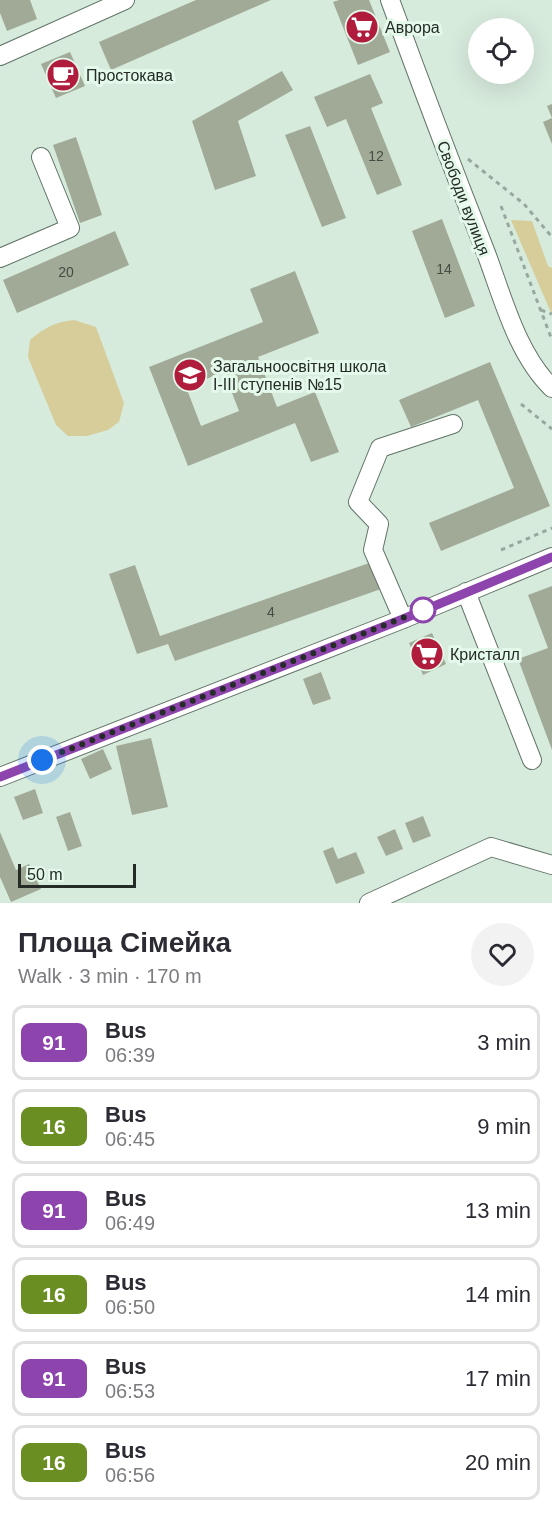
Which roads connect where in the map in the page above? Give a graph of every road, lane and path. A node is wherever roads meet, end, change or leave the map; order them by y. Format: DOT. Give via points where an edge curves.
graph roads {
  1 [pos="125,0"];
  2 [pos="390,0"];
  3 [pos="0,56"];
  4 [pos="41,157"];
  5 [pos="468,159"];
  6 [pos="501,206"];
  7 [pos="552,237"];
  8 [pos="0,258"];
  9 [pos="541,310"];
  10 [pos="552,314"];
  11 [pos="552,340"];
  12 [pos="552,388"];
  13 [pos="521,404"];
  14 [pos="453,424"];
  15 [pos="552,429"];
  16 [pos="552,528"];
  17 [pos="501,550"];
  18 [pos="552,557"];
  19 [pos="466,592"];
  20 [pos="403,619"];
  21 [pos="532,760"];
  22 [pos="0,777"];
  23 [pos="552,865"];
  24 [pos="369,903"];
  1 -- 3 [label="street"];
  2 -- 12 [label="street, Свободи вулиця" via="519,339 539,376"];
  4 -- 8 [label="street" via="70,228"];
  5 -- 7 [label="path" via="524,204"];
  6 -- 9 [label="path"];
  9 -- 10 [label="path"];
  9 -- 11 [label="path"];
  13 -- 15 [label="path"];
  14 -- 20 [label="street" via="380,448 358,502 379,524 373,550"];
  16 -- 17 [label="path"];
  18 -- 19 [label="street"];
  19 -- 20 [label="street"];
  19 -- 21 [label="street"];
  20 -- 22 [label="street"];
  23 -- 24 [label="street" via="491,847"];
}
